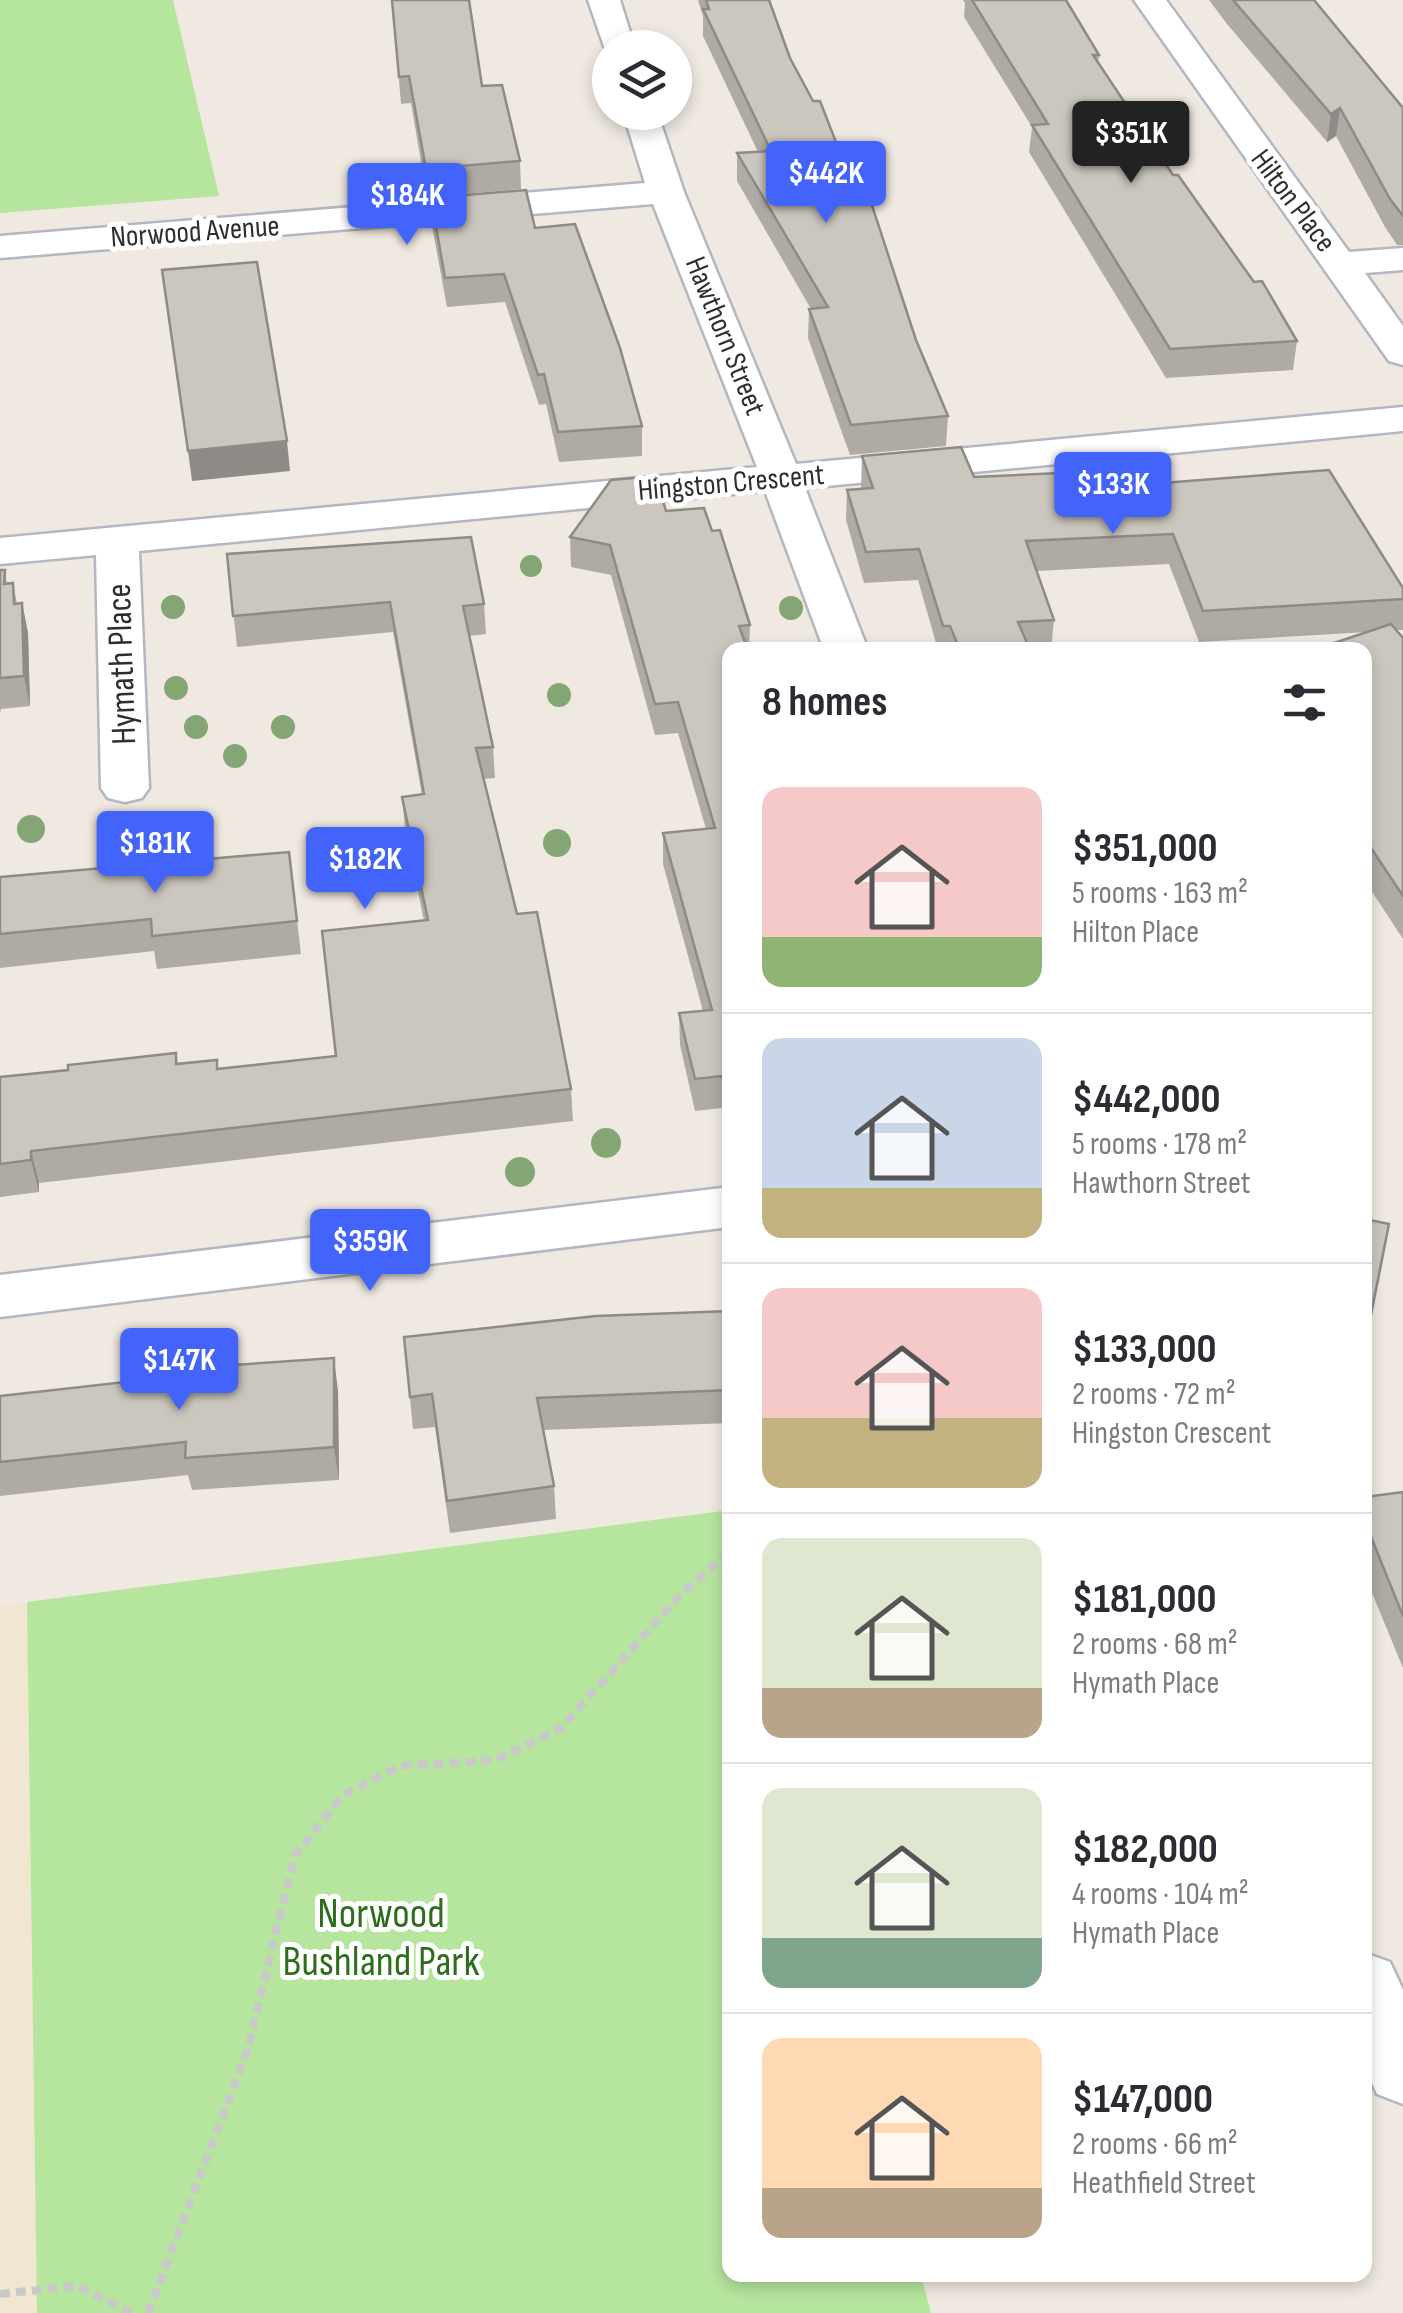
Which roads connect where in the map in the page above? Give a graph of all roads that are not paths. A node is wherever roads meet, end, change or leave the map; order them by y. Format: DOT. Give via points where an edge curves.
graph roads {
  1 [pos="604,0"];
  2 [pos="1150,0"];
  3 [pos="613,30"];
  4 [pos="646,130"];
  5 [pos="666,192"];
  6 [pos="0,247"];
  7 [pos="1403,259"];
  8 [pos="1340,264"];
  9 [pos="1403,353"];
  10 [pos="1403,419"];
  11 [pos="782,478"];
  12 [pos="117,540"];
  13 [pos="0,551"];
  14 [pos="843,642"];
  15 [pos="126,788"];
  16 [pos="722,1208"];
  17 [pos="0,1296"];
  18 [pos="1372,2001"];
  19 [pos="1403,2070"];
  1 -- 3 [label="street"];
  2 -- 8 [label="street, Hilton Place"];
  4 -- 5 [label="street"];
  5 -- 6 [label="street, Norwood Avenue"];
  5 -- 11 [label="street, Hawthorn Street"];
  7 -- 8 [label="street"];
  8 -- 9 [label="street, Hilton Place"];
  10 -- 11 [label="street, Hingston Crescent"];
  11 -- 12 [label="street, Hingston Crescent"];
  11 -- 14 [label="street, Hawthorn Street"];
  12 -- 13 [label="street, Hingston Crescent"];
  12 -- 15 [label="street, Hymath Place"];
  16 -- 17 [label="street"];
  18 -- 19 [label="street"];
}
